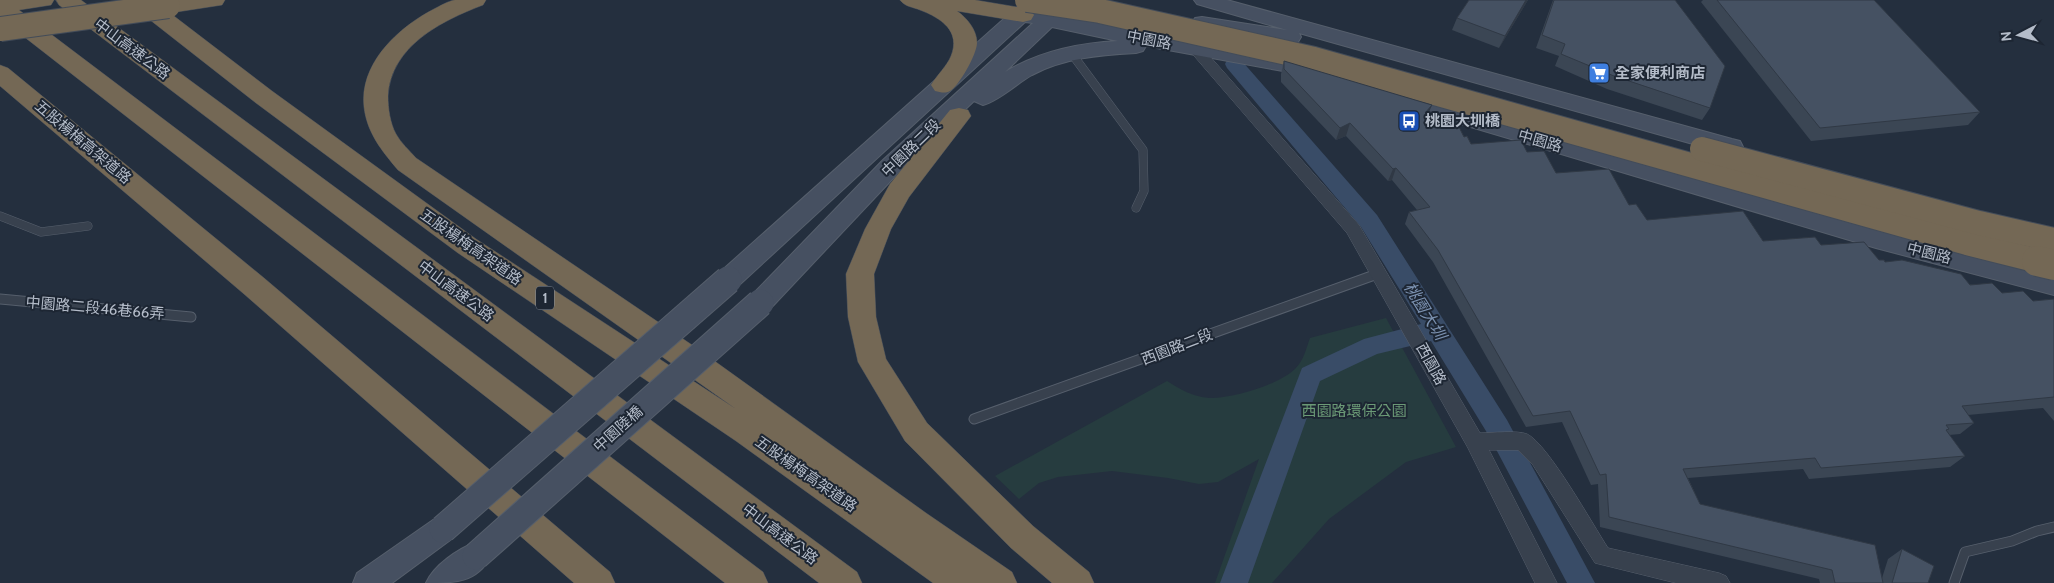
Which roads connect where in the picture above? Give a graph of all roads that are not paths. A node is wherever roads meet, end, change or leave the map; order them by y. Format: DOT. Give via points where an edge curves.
graph roads {
  1 [pos="43,0"];
  2 [pos="67,0"];
  3 [pos="140,0"];
  4 [pos="214,0"];
  5 [pos="475,0"];
  6 [pos="910,0"];
  7 [pos="933,0"];
  8 [pos="1069,0"];
  9 [pos="1087,0"];
  10 [pos="1128,0"];
  11 [pos="1204,0"];
  12 [pos="1029,5"];
  13 [pos="0,6"];
  14 [pos="0,19"];
  15 [pos="1049,19"];
  16 [pos="0,30"];
  17 [pos="1163,44"];
  18 [pos="1194,48"];
  19 [pos="1072,54"];
  20 [pos="1410,56"];
  21 [pos="0,73"];
  22 [pos="944,85"];
  23 [pos="959,116"];
  24 [pos="916,142"];
  25 [pos="1136,208"];
  26 [pos="0,216"];
  27 [pos="88,226"];
  28 [pos="2054,231"];
  29 [pos="2054,240"];
  30 [pos="2054,265"];
  31 [pos="1380,274"];
  32 [pos="2054,285"];
  33 [pos="0,299"];
  34 [pos="760,303"];
  35 [pos="191,317"];
  36 [pos="974,419"];
  37 [pos="1475,442"];
  38 [pos="2054,527"];
  39 [pos="368,583"];
  40 [pos="442,583"];
  41 [pos="598,583"];
  42 [pos="752,583"];
  43 [pos="845,583"];
  44 [pos="960,583"];
  45 [pos="1000,583"];
  46 [pos="1076,583"];
  47 [pos="1546,583"];
  48 [pos="1719,583"];
  49 [pos="1954,583"];
  1 -- 13 [label="highway"];
  2 -- 43 [label="highway, 中山高速公路"];
  3 -- 14 [label="highway"];
  3 -- 44 [label="highway, 五股楊梅高架道路 / 1, bridge" via="264,97 467,246 747,432"];
  4 -- 16 [label="highway, bridge"];
  5 -- 45 [label="highway" via="433,18 408,35 389,56 378,77 374,104 382,131 407,164 610,303 937,541"];
  6 -- 22 [label="highway" via="949,14 966,39 963,54"];
  7 -- 12 [label="highway"];
  8 -- 15 [label="main road, 中園路二段"];
  9 -- 20 [label="main road" via="1221,27"];
  10 -- 29 [label="highway, bridge" via="1308,40 1979,223"];
  11 -- 20 [label="main road"];
  12 -- 15 [label="main road, 中園路"];
  12 -- 22 [label="main road, 中園路二段"];
  12 -- 30 [label="highway, bridge" via="1100,11 1314,59 1967,244"];
  13 -- 42 [label="highway"];
  15 -- 17 [label="main road, 中園路"];
  15 -- 24 [label="main road, 中園路二段"];
  17 -- 18 [label="main road, 中園路"];
  17 -- 19 [label="main road"];
  18 -- 31 [label="street, 西園路" via="1353,229"];
  18 -- 32 [label="main road, 中園路" via="1271,61 1876,239"];
  19 -- 23 [label="main road" via="1042,61 1001,84"];
  19 -- 25 [label="lane" via="1142,150 1144,191"];
  20 -- 28 [label="main road" via="1839,178"];
  21 -- 41 [label="highway, 五股楊梅高架道路, bridge"];
  22 -- 39 [label="main road, 中園路二段, bridge" via="728,280 443,529"];
  23 -- 24 [label="main road"];
  23 -- 46 [label="highway" via="899,191 878,228 860,274 862,317 872,362 916,432 1022,537"];
  24 -- 34 [label="main road, 中園路二段"];
  26 -- 27 [label="lane" via="41,232"];
  31 -- 36 [label="lane, 西園路二段"];
  31 -- 37 [label="street, 西園路"];
  33 -- 35 [label="lane, 中園路二段46巷66弄"];
  34 -- 40 [label="main road, 中園陸橋, bridge"];
  37 -- 47 [label="street, 西園路"];
  37 -- 48 [label="street" via="1522,441 1540,459 1602,556"];
  38 -- 49 [label="lane" via="2012,542 1965,552"];
}
